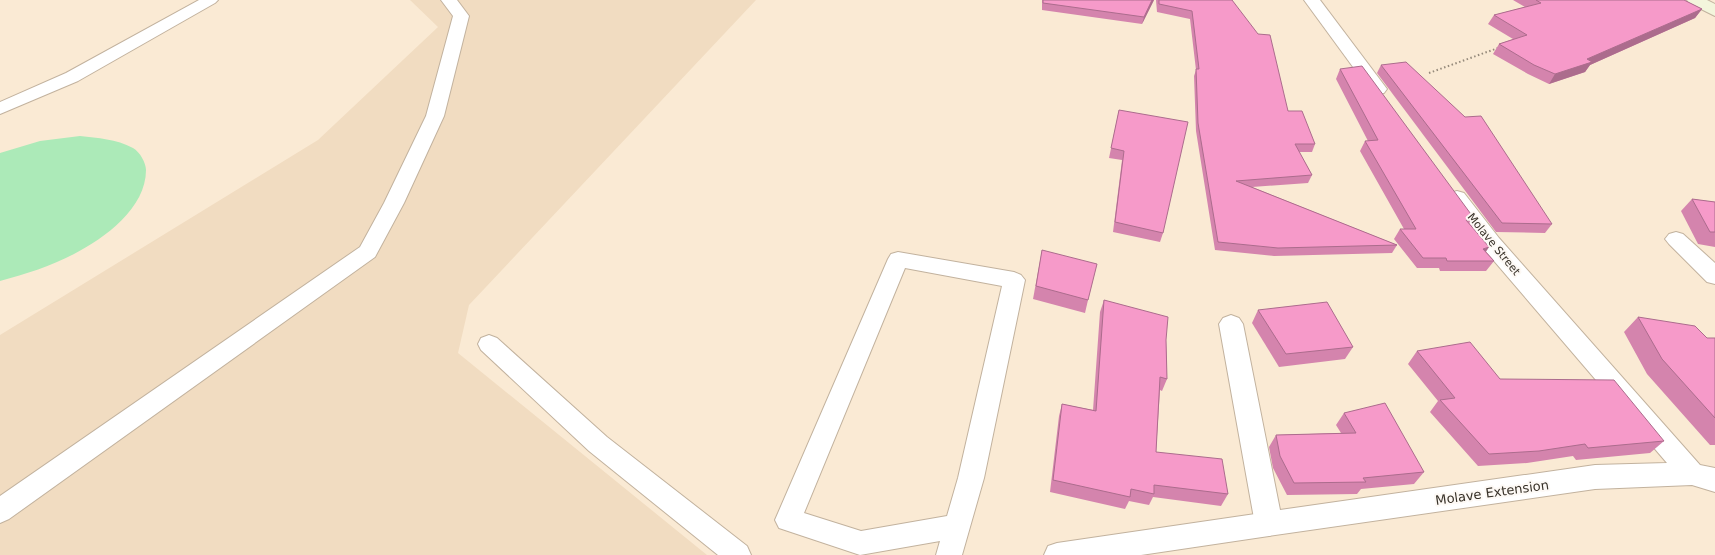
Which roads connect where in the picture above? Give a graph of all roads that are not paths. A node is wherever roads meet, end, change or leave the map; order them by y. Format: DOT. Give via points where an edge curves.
graph roads {
  1 [pos="210,0"];
  2 [pos="449,0"];
  3 [pos="1312,0"];
  4 [pos="1695,0"];
  5 [pos="1715,10"];
  6 [pos="1390,106"];
  7 [pos="0,109"];
  8 [pos="1445,181"];
  9 [pos="1676,239"];
  10 [pos="1715,276"];
  11 [pos="1231,324"];
  12 [pos="489,344"];
  13 [pos="1704,477"];
  14 [pos="0,511"];
  15 [pos="1269,524"];
  16 [pos="957,526"];
  17 [pos="738,555"];
  18 [pos="950,555"];
  19 [pos="1057,555"];
  1 -- 7 [label="lane" via="72,77"];
  2 -- 14 [label="lane" via="461,16 435,116 368,252"];
  3 -- 6 [label="street"];
  4 -- 5 [label="main road"];
  8 -- 13 [label="street, Molave Street" via="1491,243"];
  9 -- 10 [label="street"];
  11 -- 15 [label="street"];
  12 -- 17 [label="lane" via="598,444"];
  13 -- 15 [label="street, Molave Extension" via="1595,477"];
  15 -- 19 [label="lane"];
  16 -- 16 [label="lane" via="971,478 1014,280 898,259 788,520 861,543"];
  16 -- 18 [label="lane"];
}
